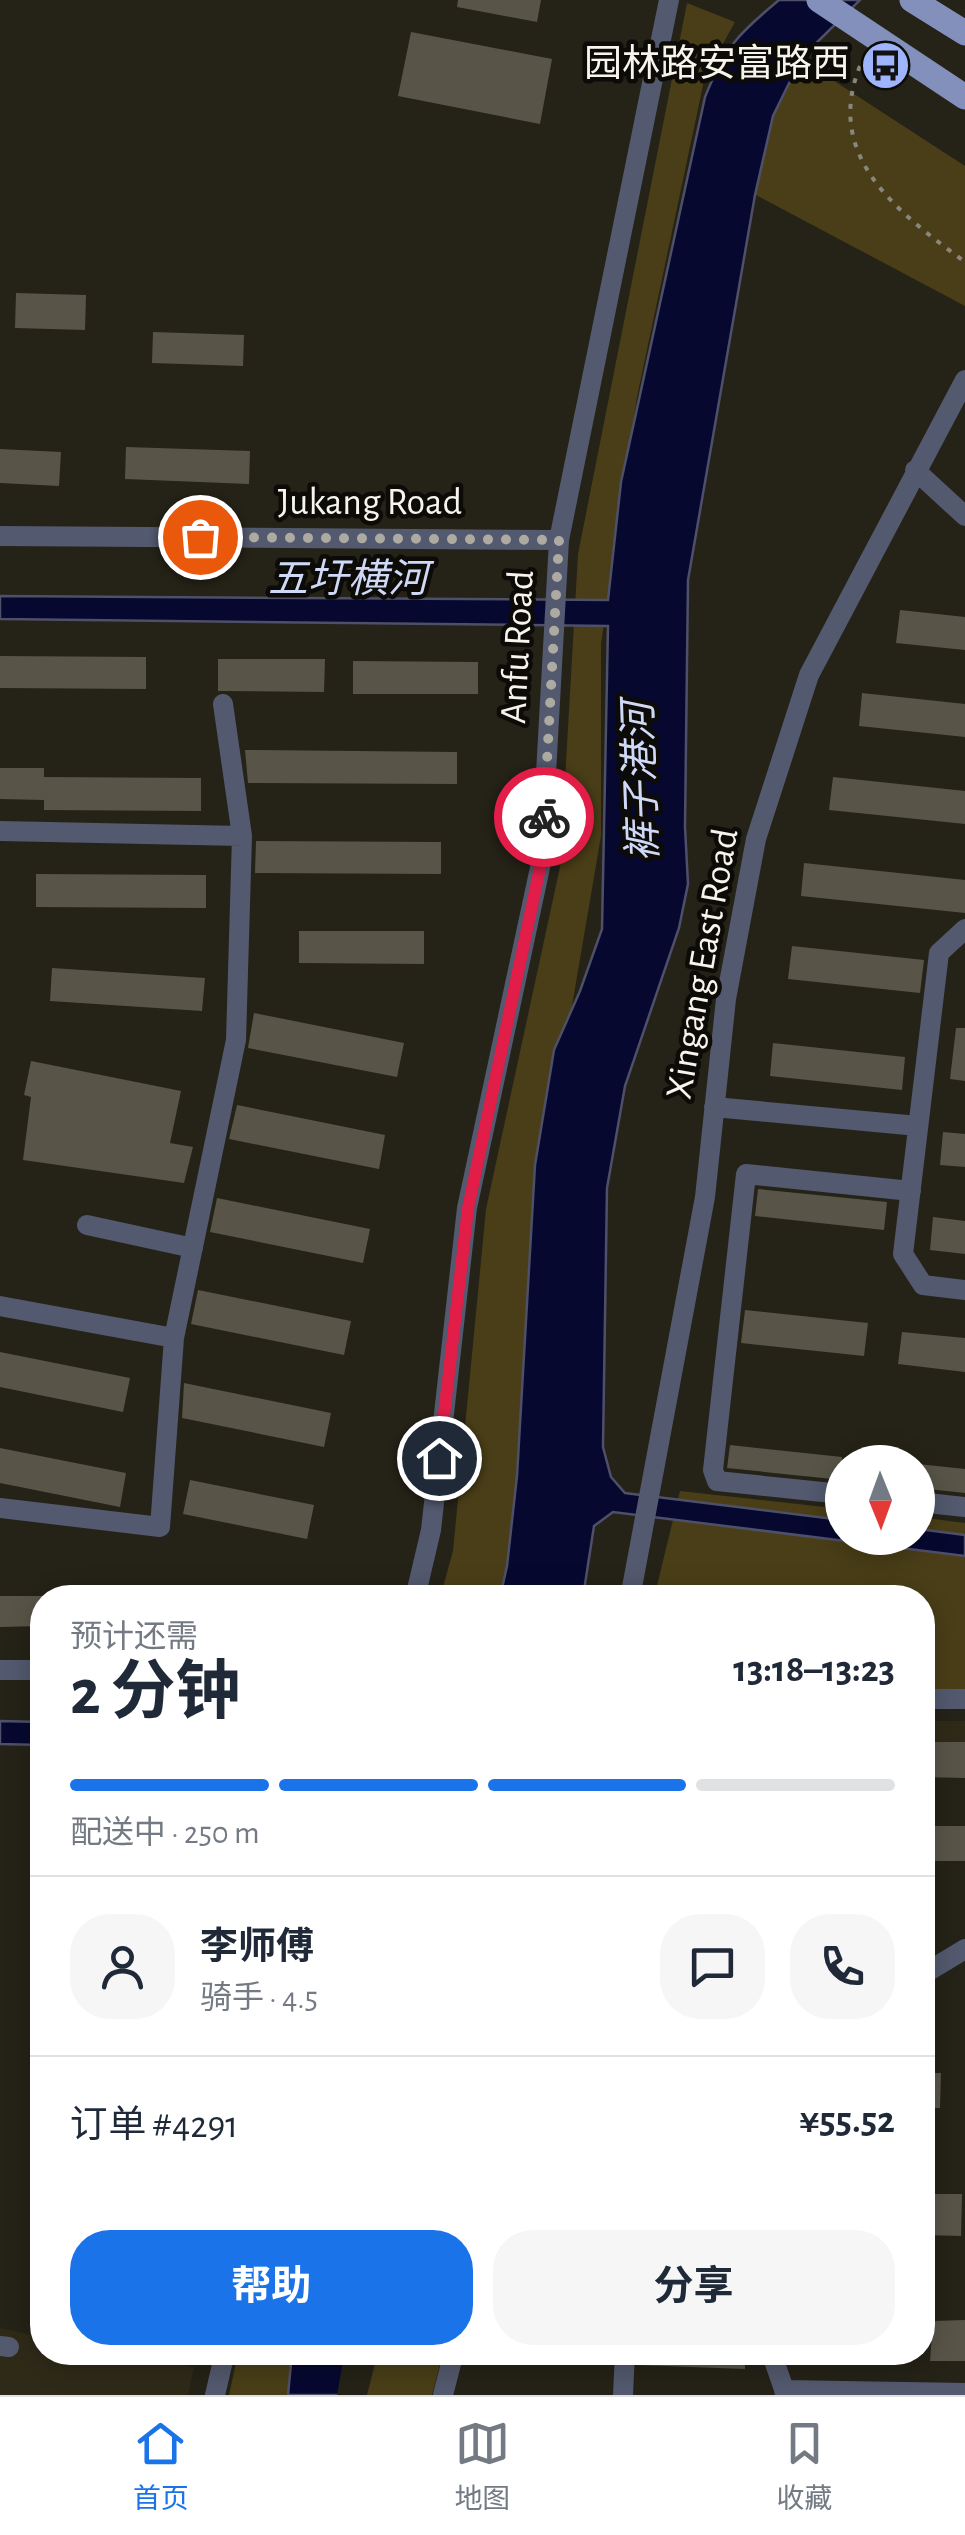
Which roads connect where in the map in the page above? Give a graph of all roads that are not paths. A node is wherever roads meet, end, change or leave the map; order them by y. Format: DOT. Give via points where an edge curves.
graph roads {
  1 [pos="669,0"];
  2 [pos="819,0"];
  3 [pos="912,0"];
  4 [pos="965,34"];
  5 [pos="965,97"];
  6 [pos="965,380"];
  7 [pos="915,470"];
  8 [pos="965,516"];
  9 [pos="0,536"];
  10 [pos="559,540"];
  11 [pos="223,704"];
  12 [pos="0,831"];
  13 [pos="242,836"];
  14 [pos="965,930"];
  15 [pos="714,1107"];
  16 [pos="918,1126"];
  17 [pos="911,1190"];
  18 [pos="87,1225"];
  19 [pos="193,1248"];
  20 [pos="965,1290"];
  21 [pos="0,1306"];
  22 [pos="174,1338"];
  23 [pos="825,1492"];
  24 [pos="935,1503"];
  25 [pos="965,1506"];
  26 [pos="0,1508"];
  27 [pos="418,1585"];
  28 [pos="632,1585"];
  29 [pos="0,1670"];
  30 [pos="30,1670"];
  31 [pos="935,1699"];
  32 [pos="965,1699"];
  33 [pos="965,1949"];
  34 [pos="935,1967"];
  35 [pos="222,2365"];
  36 [pos="451,2365"];
  37 [pos="624,2365"];
  38 [pos="776,2365"];
  39 [pos="785,2392"];
  40 [pos="965,2393"];
  41 [pos="215,2395"];
  42 [pos="443,2395"];
  43 [pos="622,2395"];
  1 -- 10 [label="street, Anfu Road"];
  2 -- 5 [label="main road"];
  3 -- 4 [label="main road"];
  6 -- 7 [label="street, Xingang East Road"];
  7 -- 8 [label="street"];
  7 -- 15 [label="street, Xingang East Road" via="809,676 762,821 726,999"];
  9 -- 10 [label="street, Jukang Road"];
  10 -- 27 [label="street, Anfu Road" via="541,863 468,1208 431,1530"];
  11 -- 13 [label="street"];
  12 -- 13 [label="street"];
  13 -- 19 [label="street" via="236,1040"];
  14 -- 16 [label="street" via="939,954"];
  15 -- 16 [label="street"];
  15 -- 28 [label="street, Xingang East Road" via="705,1198"];
  16 -- 17 [label="street"];
  17 -- 20 [label="street" via="903,1254 923,1285"];
  17 -- 23 [label="street" via="746,1174 713,1470 717,1481"];
  18 -- 19 [label="street"];
  19 -- 22 [label="street"];
  21 -- 22 [label="street"];
  22 -- 26 [label="street" via="160,1527"];
  24 -- 25 [label="street"];
  29 -- 30 [label="street"];
  31 -- 32 [label="street"];
  33 -- 34 [label="street"];
  35 -- 41 [label="street"];
  36 -- 42 [label="street"];
  37 -- 43 [label="street"];
  38 -- 39 [label="street"];
  39 -- 40 [label="street"];
}
